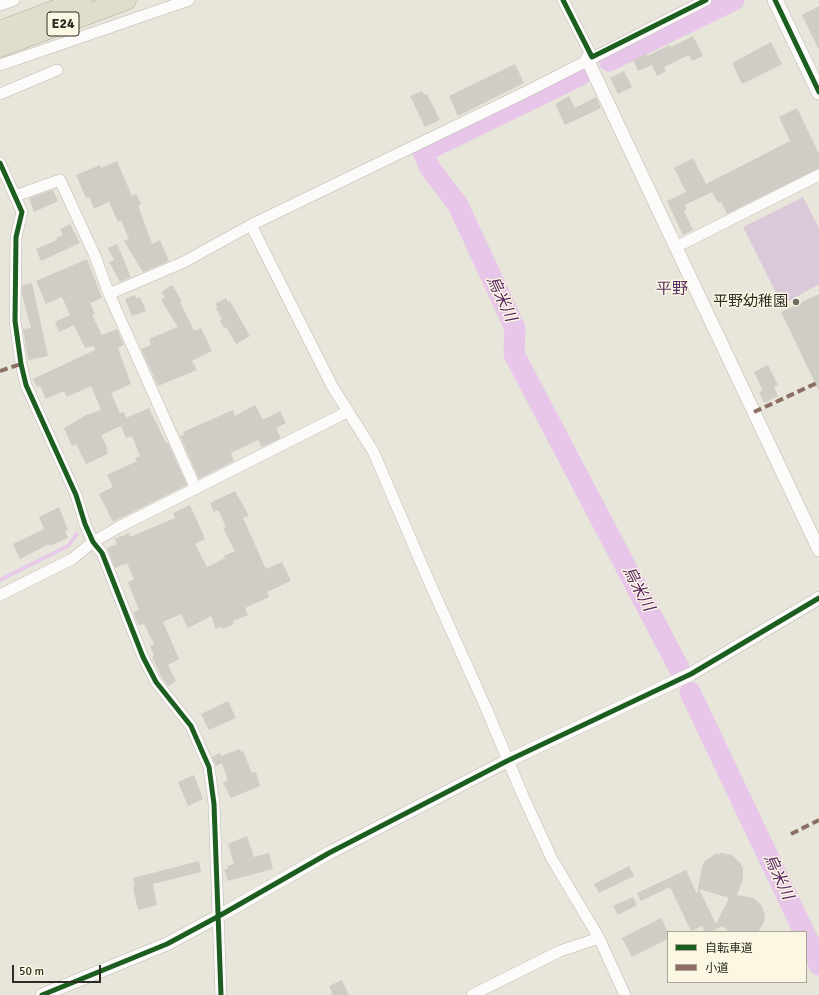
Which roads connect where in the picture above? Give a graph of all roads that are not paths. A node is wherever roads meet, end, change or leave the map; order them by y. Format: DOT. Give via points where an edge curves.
graph roads {
  1 [pos="14,0"];
  2 [pos="82,0"];
  3 [pos="126,0"];
  4 [pos="189,0"];
  5 [pos="563,0"];
  6 [pos="706,0"];
  7 [pos="775,0"];
  8 [pos="0,5"];
  9 [pos="0,31"];
  10 [pos="0,47"];
  11 [pos="590,58"];
  12 [pos="0,65"];
  13 [pos="57,70"];
  14 [pos="819,92"];
  15 [pos="0,94"];
  16 [pos="0,163"];
  17 [pos="819,175"];
  18 [pos="15,196"];
  19 [pos="252,225"];
  20 [pos="676,248"];
  21 [pos="109,294"];
  22 [pos="347,412"];
  23 [pos="196,489"];
  24 [pos="93,542"];
  25 [pos="819,550"];
  26 [pos="0,595"];
  27 [pos="819,598"];
  28 [pos="507,761"];
  29 [pos="219,916"];
  30 [pos="599,938"];
  31 [pos="42,995"];
  32 [pos="220,995"];
  33 [pos="472,995"];
  34 [pos="625,995"];
  1 -- 8 [label="street"];
  2 -- 9 [label="highway, E24"];
  3 -- 10 [label="highway, E24"];
  4 -- 12 [label="street"];
  5 -- 11 [label="street"];
  6 -- 11 [label="street"];
  7 -- 14 [label="main road"];
  11 -- 19 [label="street" via="528,91"];
  11 -- 20 [label="street"];
  13 -- 15 [label="street"];
  16 -- 18 [label="street"];
  17 -- 20 [label="street"];
  18 -- 21 [label="street" via="60,180 95,256"];
  18 -- 24 [label="street" via="22,212 16,237 15,321 21,364 26,385 76,495"];
  19 -- 21 [label="street" via="184,262"];
  19 -- 22 [label="street"];
  20 -- 25 [label="street"];
  21 -- 23 [label="street"];
  22 -- 23 [label="street"];
  22 -- 28 [label="street" via="376,457"];
  23 -- 24 [label="street" via="119,526"];
  24 -- 26 [label="street" via="72,559"];
  24 -- 29 [label="street" via="102,553 143,657 156,682 191,726 209,767 214,804"];
  27 -- 28 [label="street" via="691,674"];
  28 -- 29 [label="street" via="330,852"];
  28 -- 30 [label="street" via="552,859"];
  29 -- 31 [label="street" via="167,944"];
  29 -- 32 [label="street"];
  30 -- 33 [label="street" via="560,950"];
  30 -- 34 [label="street"];
}
